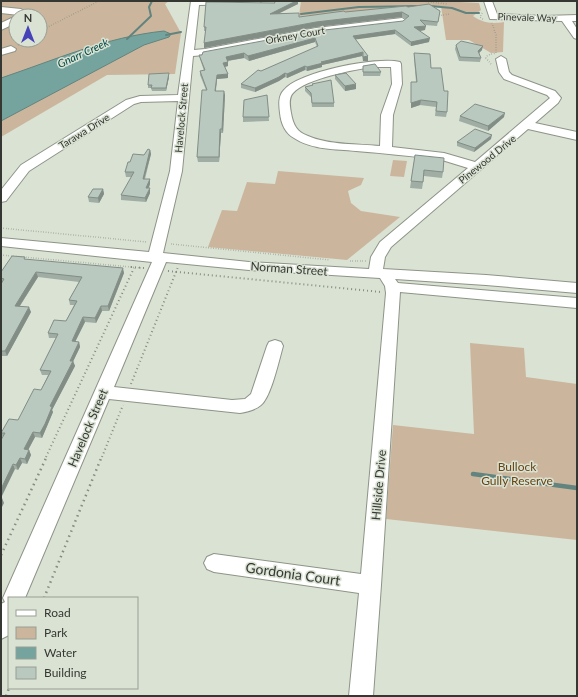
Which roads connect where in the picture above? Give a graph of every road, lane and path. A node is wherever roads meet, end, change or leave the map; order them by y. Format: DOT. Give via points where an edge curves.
graph roads {
  1 [pos="99,1"];
  2 [pos="258,1"];
  3 [pos="422,1"];
  4 [pos="488,1"];
  5 [pos="195,2"];
  6 [pos="428,2"];
  7 [pos="20,3"];
  8 [pos="448,4"];
  9 [pos="1,10"];
  10 [pos="450,14"];
  11 [pos="436,16"];
  12 [pos="565,18"];
  13 [pos="577,18"];
  14 [pos="402,20"];
  15 [pos="48,27"];
  16 [pos="577,36"];
  17 [pos="12,49"];
  18 [pos="396,51"];
  19 [pos="1,52"];
  20 [pos="189,53"];
  21 [pos="501,59"];
  22 [pos="396,64"];
  23 [pos="183,98"];
  24 [pos="527,125"];
  25 [pos="577,136"];
  26 [pos="386,149"];
  27 [pos="476,167"];
  28 [pos="1,198"];
  29 [pos="1,228"];
  30 [pos="3,249"];
  31 [pos="158,257"];
  32 [pos="330,260"];
  33 [pos="346,262"];
  34 [pos="179,266"];
  35 [pos="134,267"];
  36 [pos="385,278"];
  37 [pos="577,288"];
  38 [pos="577,303"];
  39 [pos="275,346"];
  40 [pos="104,392"];
  41 [pos="127,394"];
  42 [pos="1,555"];
  43 [pos="214,563"];
  44 [pos="371,585"];
  45 [pos="14,597"];
  46 [pos="44,597"];
  47 [pos="8,612"];
  48 [pos="1,629"];
  49 [pos="361,696"];
  1 -- 15 [label="path"];
  2 -- 5 [label="street"];
  3 -- 6 [label="path"];
  4 -- 12 [label="street, Pinevale Way" via="492,17"];
  5 -- 20 [label="street, Havelock Street"];
  6 -- 8 [label="path"];
  7 -- 9 [label="street"];
  10 -- 11 [label="path"];
  12 -- 13 [label="street, Pinevale Way"];
  12 -- 16 [label="street"];
  14 -- 20 [label="street, Orkney Court" via="316,31"];
  17 -- 19 [label="street"];
  18 -- 22 [label="street"];
  20 -- 23 [label="street, Havelock Street"];
  21 -- 24 [label="street, Pinewood Drive" via="508,77 548,91 555,96 554,101"];
  22 -- 26 [label="street" via="397,84 388,110"];
  22 -- 26 [label="street" via="354,67 298,84 289,90 285,97 287,125 301,138 320,144"];
  23 -- 28 [label="street, Tarawa Drive" via="140,98 130,102 25,168"];
  23 -- 31 [label="street, Havelock Street" via="176,171"];
  24 -- 25 [label="street"];
  24 -- 27 [label="street, Pinewood Drive"];
  26 -- 27 [label="street" via="436,155"];
  27 -- 36 [label="street, Pinewood Drive" via="380,252"];
  29 -- 31 [label="path"];
  30 -- 31 [label="street, Norman Street"];
  30 -- 35 [label="path"];
  31 -- 32 [label="path"];
  31 -- 34 [label="street, Norman Street"];
  31 -- 34 [label="path"];
  31 -- 35 [label="path"];
  31 -- 40 [label="street, Havelock Street"];
  33 -- 36 [label="path"];
  34 -- 36 [label="street, Norman Street"];
  34 -- 36 [label="path"];
  34 -- 41 [label="path"];
  35 -- 42 [label="path"];
  36 -- 37 [label="street, Norman Street" via="486,280"];
  36 -- 38 [label="street, Norman Street" via="414,287"];
  36 -- 44 [label="street, Hillside Drive"];
  39 -- 41 [label="street" via="259,396 249,405 232,406"];
  40 -- 41 [label="street"];
  40 -- 45 [label="street, Havelock Street"];
  41 -- 46 [label="path"];
  43 -- 44 [label="street, Gordonia Court"];
  44 -- 49 [label="street, Hillside Drive"];
  47 -- 48 [label="street"];
}
